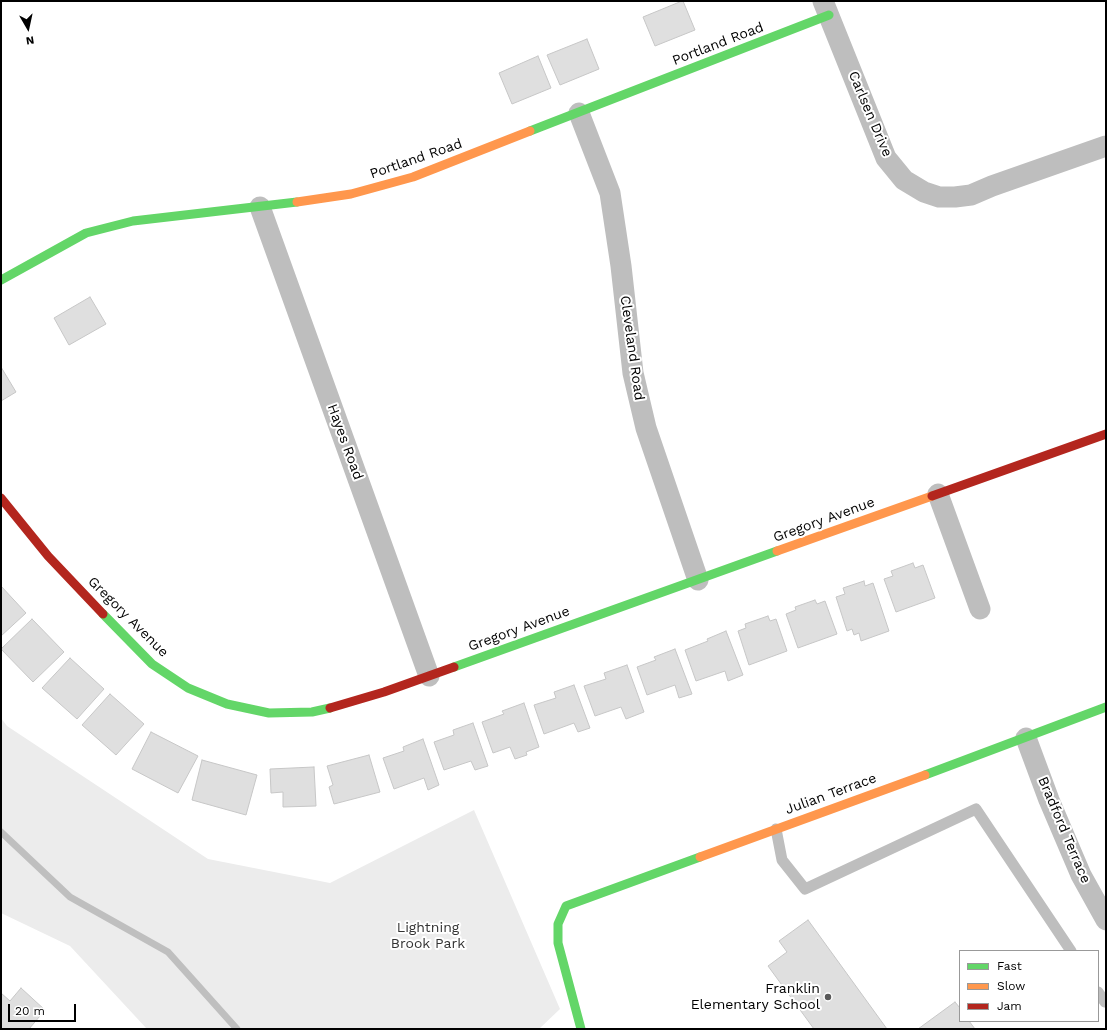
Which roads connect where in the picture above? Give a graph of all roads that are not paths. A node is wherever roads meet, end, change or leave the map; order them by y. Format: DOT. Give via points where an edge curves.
graph roads {
  1 [pos="826,8"];
  2 [pos="579,113"];
  3 [pos="1106,146"];
  4 [pos="260,207"];
  5 [pos="1,280"];
  6 [pos="1106,434"];
  7 [pos="938,494"];
  8 [pos="1,498"];
  9 [pos="698,580"];
  10 [pos="980,609"];
  11 [pos="429,676"];
  12 [pos="1106,707"];
  13 [pos="1026,738"];
  14 [pos="776,829"];
  15 [pos="1106,920"];
  16 [pos="1070,950"];
  17 [pos="1099,993"];
  18 [pos="1105,1002"];
  19 [pos="581,1029"];
  1 -- 2 [label="street, Portland Road"];
  1 -- 3 [label="street, Carlsen Drive" via="886,158 904,180 924,192 939,196 971,195"];
  2 -- 4 [label="street, Portland Road" via="413,177 351,194"];
  2 -- 9 [label="street, Cleveland Road" via="610,193 633,373 646,428"];
  4 -- 5 [label="street, Portland Road" via="133,221 86,233"];
  4 -- 11 [label="street, Hayes Road"];
  6 -- 7 [label="street, Gregory Avenue"];
  7 -- 9 [label="street, Gregory Avenue"];
  7 -- 10 [label="street"];
  8 -- 11 [label="street, Gregory Avenue" via="48,556 137,650 170,677 207,696 227,704 269,713 290,714 333,708"];
  9 -- 11 [label="street, Gregory Avenue"];
  12 -- 13 [label="street, Julian Terrace"];
  13 -- 14 [label="street, Julian Terrace"];
  13 -- 15 [label="street, Bradford Terrace" via="1081,875"];
  14 -- 16 [label="lane" via="782,860 805,890 976,809"];
  14 -- 19 [label="street, Julian Terrace" via="566,906 558,924 558,943"];
  17 -- 18 [label="lane"];
}
